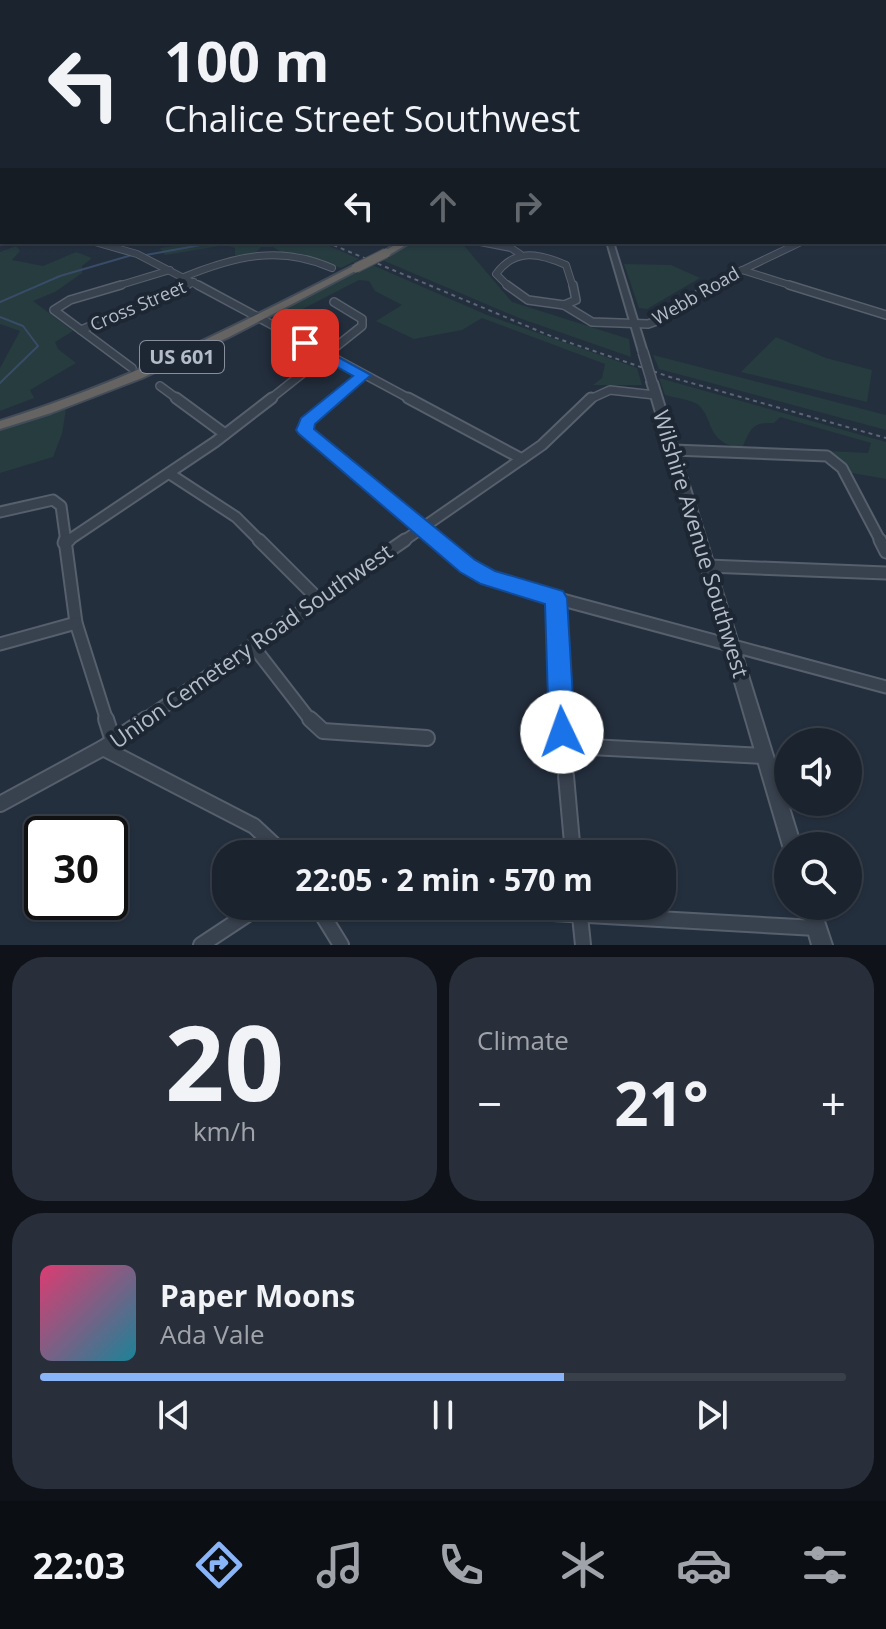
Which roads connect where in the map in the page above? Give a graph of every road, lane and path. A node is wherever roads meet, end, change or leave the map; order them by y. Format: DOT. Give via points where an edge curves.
graph roads {
  1 [pos="104,244"];
  2 [pos="403,244"];
  3 [pos="490,244"];
  4 [pos="611,244"];
  5 [pos="797,244"];
  6 [pos="520,254"];
  7 [pos="332,268"];
  8 [pos="170,270"];
  9 [pos="742,270"];
  10 [pos="184,277"];
  11 [pos="194,282"];
  12 [pos="334,302"];
  13 [pos="566,304"];
  14 [pos="886,315"];
  15 [pos="260,318"];
  16 [pos="634,324"];
  17 [pos="81,330"];
  18 [pos="326,355"];
  19 [pos="132,368"];
  20 [pos="364,375"];
  21 [pos="160,386"];
  22 [pos="654,388"];
  23 [pos="0,425"];
  24 [pos="225,434"];
  25 [pos="673,450"];
  26 [pos="522,459"];
  27 [pos="170,474"];
  28 [pos="0,512"];
  29 [pos="422,528"];
  30 [pos="64,543"];
  31 [pos="886,552"];
  32 [pos="708,566"];
  33 [pos="886,573"];
  34 [pos="556,598"];
  35 [pos="319,600"];
  36 [pos="76,623"];
  37 [pos="0,644"];
  38 [pos="732,645"];
  39 [pos="253,646"];
  40 [pos="886,687"];
  41 [pos="427,738"];
  42 [pos="108,745"];
  43 [pos="764,756"];
  44 [pos="566,776"];
  45 [pos="0,804"];
  46 [pos="788,832"];
  47 [pos="269,840"];
  48 [pos="572,840"];
  49 [pos="239,920"];
  50 [pos="326,920"];
  51 [pos="580,920"];
  52 [pos="671,920"];
  53 [pos="819,936"];
  54 [pos="201,945"];
  55 [pos="341,945"];
  56 [pos="583,945"];
  1 -- 8 [label="street"];
  2 -- 15 [label="highway, US 601, bridge"];
  3 -- 6 [label="street"];
  4 -- 16 [label="street, Wilshire Avenue Southwest"];
  5 -- 9 [label="street, Webb Road"];
  6 -- 13 [label="street" via="569,268 576,300"];
  6 -- 13 [label="street, Webb Road" via="505,260 496,274 528,300"];
  7 -- 10 [label="street" via="303,256 273,257 226,262"];
  8 -- 10 [label="street"];
  8 -- 17 [label="street" via="55,306 55,312"];
  9 -- 14 [label="street"];
  9 -- 16 [label="street, Webb Road" via="705,288 658,322"];
  10 -- 11 [label="street"];
  11 -- 15 [label="street"];
  11 -- 17 [label="street, Cross Street"];
  12 -- 18 [label="street" via="363,322"];
  13 -- 16 [label="street, Webb Road" via="592,322"];
  15 -- 18 [label="street"];
  15 -- 23 [label="highway, US 601" via="144,374"];
  16 -- 22 [label="street, Wilshire Avenue Southwest, bridge"];
  17 -- 19 [label="street"];
  18 -- 20 [label="street"];
  18 -- 24 [label="street"];
  20 -- 26 [label="street"];
  20 -- 29 [label="street" via="307,422 305,430"];
  21 -- 24 [label="street"];
  22 -- 25 [label="street, Wilshire Avenue Southwest"];
  22 -- 26 [label="street, Union Cemetery Road Southwest" via="592,395 563,428"];
  24 -- 27 [label="street"];
  25 -- 31 [label="street" via="827,456 842,468"];
  25 -- 32 [label="street, Wilshire Avenue Southwest"];
  26 -- 29 [label="street, Union Cemetery Road Southwest"];
  27 -- 30 [label="street"];
  27 -- 35 [label="street" via="236,517"];
  28 -- 30 [label="street" via="57,501"];
  29 -- 34 [label="street" via="488,578"];
  29 -- 35 [label="street, Union Cemetery Road Southwest"];
  30 -- 36 [label="street"];
  32 -- 33 [label="street"];
  32 -- 38 [label="street, Wilshire Avenue Southwest"];
  34 -- 38 [label="street"];
  34 -- 43 [label="street" via="562,732 571,746"];
  35 -- 39 [label="street, Union Cemetery Road Southwest"];
  36 -- 37 [label="street"];
  36 -- 42 [label="street"];
  38 -- 40 [label="street"];
  38 -- 43 [label="street, Wilshire Avenue Southwest"];
  39 -- 41 [label="street" via="323,731"];
  39 -- 42 [label="street, Union Cemetery Road Southwest"];
  42 -- 45 [label="street, Union Cemetery Road Southwest"];
  42 -- 47 [label="street" via="254,826"];
  43 -- 46 [label="street, Wilshire Avenue Southwest"];
  44 -- 48 [label="street"];
  49 -- 54 [label="street"];
  50 -- 55 [label="street"];
  51 -- 56 [label="street"];
  52 -- 53 [label="street"];
}
